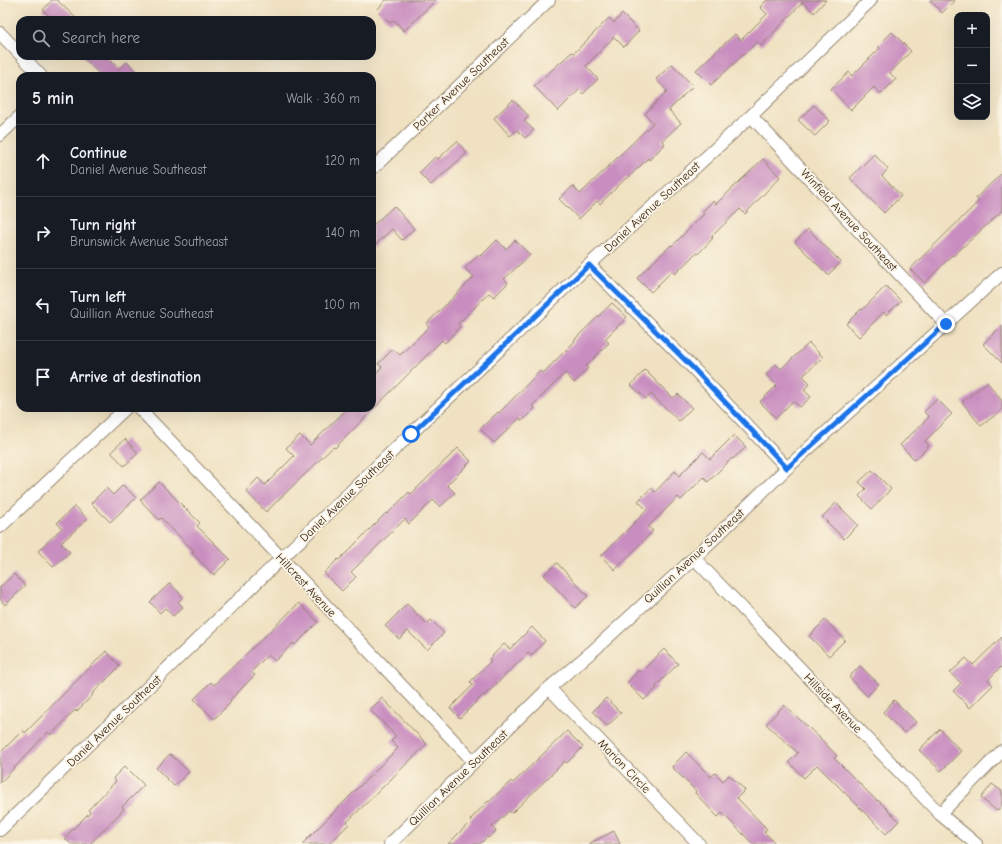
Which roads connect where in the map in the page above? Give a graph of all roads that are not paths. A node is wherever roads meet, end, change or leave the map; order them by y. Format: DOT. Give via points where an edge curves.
graph roads {
  1 [pos="549,0"];
  2 [pos="871,0"];
  3 [pos="0,33"];
  4 [pos="16,50"];
  5 [pos="26,60"];
  6 [pos="37,72"];
  7 [pos="751,116"];
  8 [pos="16,120"];
  9 [pos="0,136"];
  10 [pos="376,165"];
  11 [pos="589,265"];
  12 [pos="1002,273"];
  13 [pos="946,324"];
  14 [pos="122,412"];
  15 [pos="142,412"];
  16 [pos="787,468"];
  17 [pos="0,527"];
  18 [pos="694,558"];
  19 [pos="282,559"];
  20 [pos="549,688"];
  21 [pos="1002,751"];
  22 [pos="474,762"];
  23 [pos="940,814"];
  24 [pos="0,830"];
  25 [pos="390,844"];
  26 [pos="699,844"];
  27 [pos="976,844"];
  1 -- 10 [label="street, Parker Avenue Southeast"];
  2 -- 7 [label="street, Daniel Avenue Southeast"];
  3 -- 4 [label="street"];
  5 -- 6 [label="street"];
  7 -- 11 [label="street, Daniel Avenue Southeast"];
  7 -- 13 [label="street, Winfield Avenue Southeast"];
  8 -- 9 [label="street"];
  11 -- 16 [label="street" via="693,368"];
  11 -- 19 [label="street, Daniel Avenue Southeast"];
  12 -- 13 [label="street, Quillian Avenue Southeast"];
  13 -- 16 [label="street, Quillian Avenue Southeast"];
  14 -- 17 [label="street"];
  15 -- 19 [label="street, Hillcrest Avenue"];
  16 -- 18 [label="street, Quillian Avenue Southeast"];
  18 -- 20 [label="street, Quillian Avenue Southeast"];
  18 -- 23 [label="street, Hillside Avenue"];
  19 -- 22 [label="street, Hillcrest Avenue"];
  19 -- 24 [label="street, Daniel Avenue Southeast"];
  20 -- 22 [label="street, Quillian Avenue Southeast"];
  20 -- 26 [label="street, Marion Circle"];
  21 -- 23 [label="street"];
  22 -- 25 [label="street, Quillian Avenue Southeast"];
  23 -- 27 [label="street, Hillside Avenue"];
}
